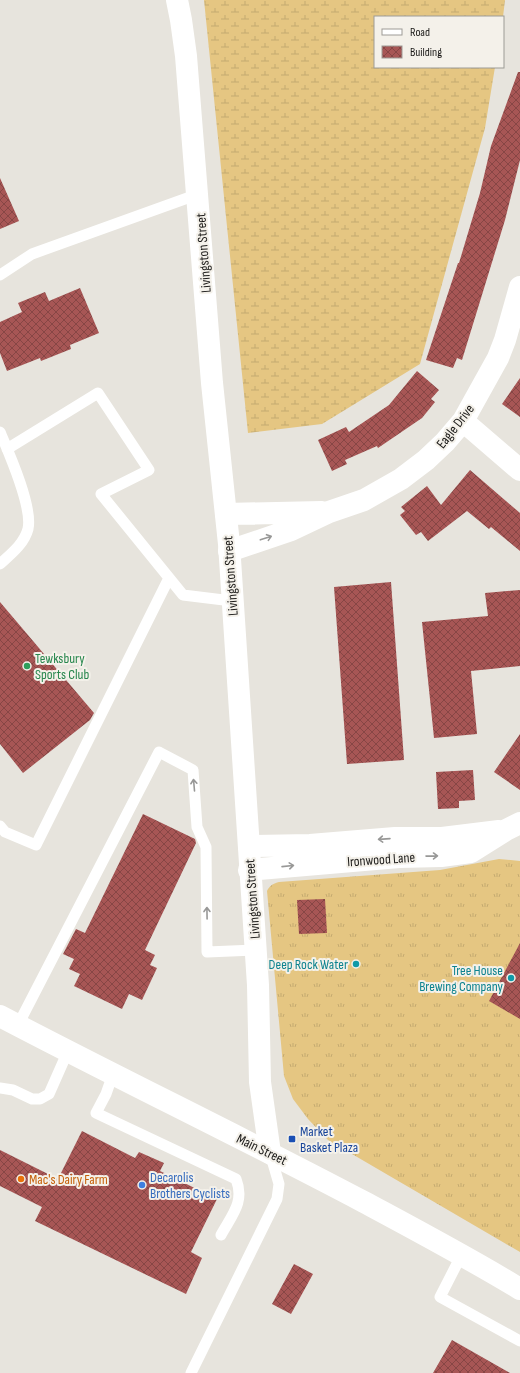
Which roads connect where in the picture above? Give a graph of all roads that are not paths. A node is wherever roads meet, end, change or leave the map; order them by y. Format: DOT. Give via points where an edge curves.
graph roads {
  1 [pos="177,0"];
  2 [pos="198,195"];
  3 [pos="0,275"];
  4 [pos="520,287"];
  5 [pos="462,421"];
  6 [pos="0,432"];
  7 [pos="8,449"];
  8 [pos="520,470"];
  9 [pos="329,512"];
  10 [pos="226,514"];
  11 [pos="229,550"];
  12 [pos="0,564"];
  13 [pos="169,578"];
  14 [pos="232,600"];
  15 [pos="0,826"];
  16 [pos="513,826"];
  17 [pos="249,846"];
  18 [pos="249,870"];
  19 [pos="255,950"];
  20 [pos="9,1020"];
  21 [pos="68,1051"];
  22 [pos="113,1074"];
  23 [pos="0,1088"];
  24 [pos="270,1153"];
  25 [pos="221,1234"];
  26 [pos="462,1254"];
  27 [pos="520,1289"];
  28 [pos="520,1341"];
  29 [pos="191,1373"];
  1 -- 2 [label="street, Livingston Street" via="186,56"];
  2 -- 3 [label="lane" via="32,254"];
  2 -- 10 [label="street, Livingston Street" via="212,383"];
  4 -- 5 [label="street, Eagle Drive" via="498,358"];
  5 -- 8 [label="street"];
  5 -- 9 [label="street, Eagle Drive" via="445,442 401,479 364,500"];
  6 -- 7 [label="lane"];
  7 -- 12 [label="lane" via="29,518 28,530 18,548"];
  7 -- 13 [label="lane" via="98,392 150,470 101,494"];
  9 -- 10 [label="street, Eagle Drive"];
  11 -- 9 [label="street, Eagle Drive, one-way" via="291,530"];
  10 -- 11 [label="street, Livingston Street"];
  11 -- 14 [label="street, Livingston Street"];
  13 -- 14 [label="lane" via="183,596"];
  13 -- 15 [label="lane" via="36,845 5,832"];
  14 -- 17 [label="street, Livingston Street"];
  16 -- 17 [label="street, Ironwood Lane, one-way" via="442,838"];
  18 -- 16 [label="street, Ironwood Lane, one-way" via="471,852"];
  17 -- 18 [label="street, Livingston Street"];
  18 -- 19 [label="street, Livingston Street"];
  19 -- 20 [label="lane, one-way" via="207,952 206,847 197,827 193,770 159,752 125,817"];
  19 -- 24 [label="street, Livingston Street" via="260,1082"];
  20 -- 21 [label="street, Main Street"];
  21 -- 22 [label="street, Main Street"];
  21 -- 23 [label="lane" via="49,1094 40,1099 32,1099 13,1090"];
  22 -- 24 [label="street, Main Street"];
  22 -- 25 [label="lane" via="96,1113 236,1179 240,1189 238,1206"];
  24 -- 26 [label="street, Main Street"];
  24 -- 29 [label="lane" via="279,1184 277,1199"];
  26 -- 27 [label="street, Main Street"];
  26 -- 28 [label="lane" via="440,1297"];
}
